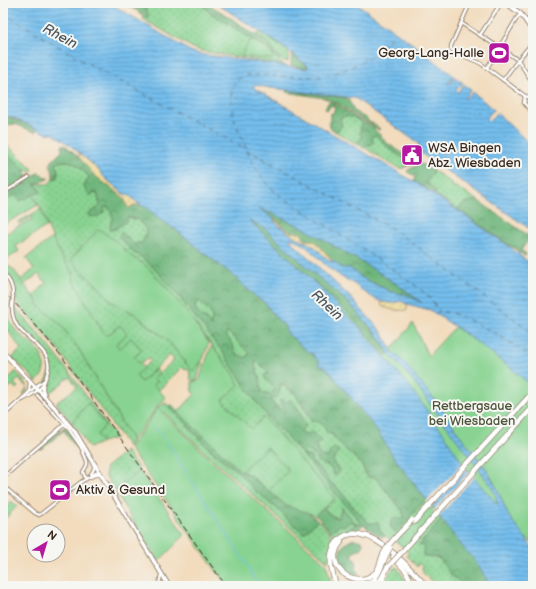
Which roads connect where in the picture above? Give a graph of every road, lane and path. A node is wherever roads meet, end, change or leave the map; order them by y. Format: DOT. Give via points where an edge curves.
graph roads {
  1 [pos="470,3"];
  2 [pos="502,3"];
  3 [pos="506,3"];
  4 [pos="533,13"];
  5 [pos="520,15"];
  6 [pos="526,22"];
  7 [pos="461,23"];
  8 [pos="533,32"];
  9 [pos="480,35"];
  10 [pos="533,42"];
  11 [pos="500,48"];
  12 [pos="518,60"];
  13 [pos="487,68"];
  14 [pos="503,80"];
  15 [pos="533,83"];
  16 [pos="525,96"];
  17 [pos="533,99"];
  18 [pos="533,113"];
  19 [pos="29,177"];
  20 [pos="3,193"];
  21 [pos="3,273"];
  22 [pos="3,352"];
  23 [pos="45,379"];
  24 [pos="30,380"];
  25 [pos="43,385"];
  26 [pos="37,388"];
  27 [pos="533,392"];
  28 [pos="29,393"];
  29 [pos="38,395"];
  30 [pos="46,398"];
  31 [pos="20,401"];
  32 [pos="533,406"];
  33 [pos="3,416"];
  34 [pos="65,424"];
  35 [pos="492,437"];
  36 [pos="94,462"];
  37 [pos="99,472"];
  38 [pos="90,476"];
  39 [pos="3,478"];
  40 [pos="86,479"];
  41 [pos="3,486"];
  42 [pos="376,542"];
  43 [pos="388,567"];
  44 [pos="162,575"];
  45 [pos="167,583"];
  46 [pos="160,585"];
  47 [pos="336,586"];
  48 [pos="369,586"];
  49 [pos="373,586"];
  50 [pos="381,586"];
  51 [pos="413,586"];
  52 [pos="426,586"];
  1 -- 7 [label="street"];
  2 -- 9 [label="street"];
  3 -- 5 [label="main road"];
  4 -- 6 [label="street"];
  5 -- 6 [label="main road"];
  5 -- 11 [label="street"];
  6 -- 8 [label="main road"];
  7 -- 9 [label="street"];
  7 -- 13 [label="street" via="451,49"];
  9 -- 11 [label="street"];
  10 -- 12 [label="street"];
  11 -- 12 [label="street"];
  11 -- 13 [label="street"];
  12 -- 14 [label="street"];
  12 -- 15 [label="street"];
  13 -- 14 [label="street"];
  14 -- 16 [label="street"];
  16 -- 17 [label="street"];
  16 -- 18 [label="street" via="524,103"];
  19 -- 20 [label="street"];
  21 -- 23 [label="street, bridge" via="12,286 12,315 17,325 40,347 46,357 48,371"];
  22 -- 24 [label="main road"];
  23 -- 25 [label="street"];
  23 -- 26 [label="street"];
  24 -- 26 [label="main road"];
  24 -- 28 [label="street"];
  25 -- 26 [label="street"];
  25 -- 30 [label="street"];
  26 -- 28 [label="street"];
  26 -- 30 [label="main road"];
  26 -- 31 [label="street"];
  27 -- 35 [label="highway"];
  28 -- 31 [label="street"];
  29 -- 34 [label="street"];
  30 -- 36 [label="main road" via="70,426"];
  31 -- 33 [label="street"];
  32 -- 43 [label="highway, bridge"];
  34 -- 39 [label="street"];
  34 -- 40 [label="street" via="87,459 83,472"];
  35 -- 42 [label="highway, bridge" via="390,544 383,553 379,568 373,574 356,579 347,576 336,564 337,548 351,536"];
  35 -- 48 [label="highway, bridge" via="392,546 380,572"];
  36 -- 37 [label="main road"];
  36 -- 38 [label="street"];
  37 -- 38 [label="street"];
  37 -- 40 [label="street"];
  37 -- 44 [label="main road"];
  38 -- 40 [label="street"];
  40 -- 41 [label="street" via="39,515"];
  42 -- 47 [label="highway" via="366,535 356,533 346,535 338,541 332,550 330,563"];
  42 -- 51 [label="highway" via="404,568"];
  42 -- 52 [label="highway" via="397,556"];
  43 -- 49 [label="highway"];
  43 -- 50 [label="highway"];
  44 -- 45 [label="main road"];
  44 -- 46 [label="street"];
  45 -- 46 [label="street"];
}
